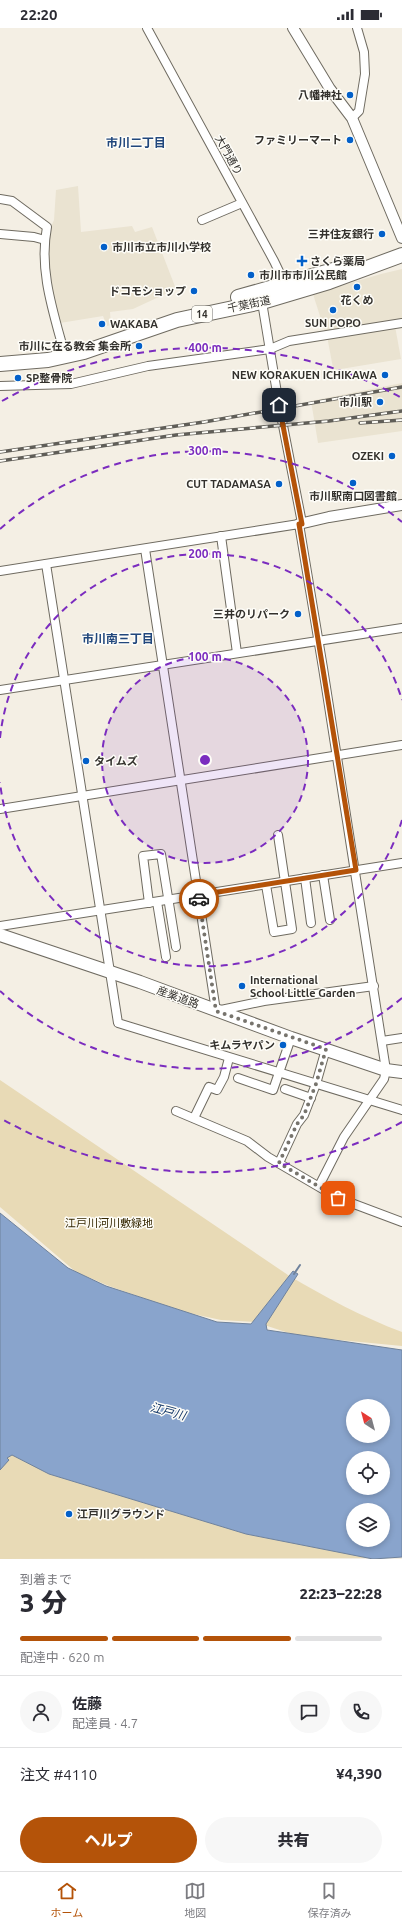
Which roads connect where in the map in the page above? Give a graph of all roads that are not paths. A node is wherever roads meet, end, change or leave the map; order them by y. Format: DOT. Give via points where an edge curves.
graph roads {
  1 [pos="147,28"];
  2 [pos="293,28"];
  3 [pos="357,28"];
  4 [pos="352,118"];
  5 [pos="0,199"];
  6 [pos="242,203"];
  7 [pos="202,220"];
  8 [pos="0,234"];
  9 [pos="402,238"];
  10 [pos="45,240"];
  11 [pos="402,245"];
  12 [pos="402,255"];
  13 [pos="287,290"];
  14 [pos="262,302"];
  15 [pos="402,323"];
  16 [pos="62,348"];
  17 [pos="270,349"];
  18 [pos="0,354"];
  19 [pos="0,364"];
  20 [pos="0,386"];
  21 [pos="402,505"];
  22 [pos="300,524"];
  23 [pos="221,536"];
  24 [pos="145,548"];
  25 [pos="46,564"];
  26 [pos="0,571"];
  27 [pos="402,628"];
  28 [pos="318,641"];
  29 [pos="237,652"];
  30 [pos="162,665"];
  31 [pos="63,680"];
  32 [pos="0,690"];
  33 [pos="402,745"];
  34 [pos="337,756"];
  35 [pos="180,780"];
  36 [pos="82,796"];
  37 [pos="0,809"];
  38 [pos="278,835"];
  39 [pos="402,863"];
  40 [pos="356,870"];
  41 [pos="323,875"];
  42 [pos="305,878"];
  43 [pos="285,881"];
  44 [pos="266,884"];
  45 [pos="199,895"];
  46 [pos="168,900"];
  47 [pos="153,902"];
  48 [pos="101,911"];
  49 [pos="330,920"];
  50 [pos="311,923"];
  51 [pos="0,926"];
  52 [pos="0,935"];
  53 [pos="176,947"];
  54 [pos="166,957"];
  55 [pos="109,972"];
  56 [pos="374,986"];
  57 [pos="216,1011"];
  58 [pos="291,1038"];
  59 [pos="402,1038"];
  60 [pos="382,1041"];
  61 [pos="326,1049"];
  62 [pos="230,1058"];
  63 [pos="386,1070"];
  64 [pos="402,1072"];
  65 [pos="278,1073"];
  66 [pos="238,1078"];
  67 [pos="316,1084"];
  68 [pos="285,1089"];
  69 [pos="311,1098"];
  70 [pos="370,1100"];
  71 [pos="402,1110"];
  72 [pos="176,1111"];
  73 [pos="194,1118"];
  74 [pos="279,1163"];
  75 [pos="319,1186"];
  76 [pos="402,1222"];
  1 -- 6 [label="street, 大門通り"];
  2 -- 4 [label="street" via="330,89"];
  3 -- 4 [label="street" via="364,52 365,74 359,111"];
  4 -- 9 [label="street"];
  5 -- 10 [label="street" via="12,201 47,227"];
  6 -- 7 [label="street"];
  6 -- 13 [label="street, 大門通り"];
  8 -- 10 [label="street"];
  10 -- 16 [label="street" via="48,290"];
  11 -- 13 [label="highway, 千葉街道 / 14"];
  12 -- 13 [label="highway, 千葉街道 / 14" via="345,277"];
  13 -- 14 [label="highway, 千葉街道 / 14"];
  13 -- 16 [label="highway, 千葉街道 / 14" via="189,307"];
  14 -- 17 [label="street"];
  14 -- 19 [label="highway, 千葉街道 / 14" via="183,318 84,352 48,360"];
  15 -- 17 [label="street" via="289,341"];
  16 -- 18 [label="highway, 千葉街道 / 14"];
  17 -- 20 [label="street" via="148,366 72,384"];
  17 -- 22 [label="street"];
  21 -- 22 [label="street"];
  22 -- 23 [label="street"];
  22 -- 28 [label="street"];
  23 -- 24 [label="street"];
  23 -- 29 [label="street"];
  24 -- 25 [label="street"];
  24 -- 30 [label="street"];
  25 -- 26 [label="street"];
  25 -- 31 [label="street"];
  27 -- 28 [label="street"];
  28 -- 29 [label="street"];
  28 -- 34 [label="street"];
  29 -- 30 [label="street"];
  30 -- 31 [label="street"];
  30 -- 35 [label="street"];
  31 -- 32 [label="street"];
  31 -- 36 [label="street"];
  33 -- 34 [label="street"];
  34 -- 35 [label="street"];
  34 -- 40 [label="street"];
  35 -- 36 [label="street"];
  35 -- 45 [label="street"];
  36 -- 37 [label="street"];
  36 -- 48 [label="street"];
  38 -- 43 [label="street"];
  39 -- 40 [label="street"];
  40 -- 41 [label="street"];
  40 -- 56 [label="street"];
  41 -- 42 [label="street"];
  41 -- 49 [label="street"];
  42 -- 43 [label="street"];
  42 -- 50 [label="street"];
  43 -- 44 [label="street"];
  43 -- 44 [label="street" via="292,929 274,932"];
  44 -- 45 [label="street"];
  45 -- 46 [label="street"];
  45 -- 57 [label="street"];
  46 -- 47 [label="street"];
  46 -- 47 [label="street" via="161,854 143,856"];
  46 -- 53 [label="street"];
  47 -- 48 [label="street"];
  47 -- 54 [label="street"];
  48 -- 51 [label="street"];
  48 -- 55 [label="street"];
  52 -- 55 [label="main road, 産業道路"];
  55 -- 57 [label="main road, 産業道路"];
  55 -- 62 [label="street" via="118,1023"];
  56 -- 57 [label="street" via="264,1001"];
  56 -- 60 [label="street"];
  57 -- 58 [label="main road, 産業道路"];
  58 -- 61 [label="main road, 産業道路"];
  58 -- 65 [label="street"];
  59 -- 60 [label="street"];
  60 -- 63 [label="street"];
  61 -- 63 [label="main road, 産業道路"];
  61 -- 67 [label="street"];
  62 -- 65 [label="street"];
  62 -- 73 [label="street" via="217,1090 209,1087"];
  63 -- 64 [label="main road, 産業道路"];
  63 -- 70 [label="street" via="384,1079"];
  65 -- 66 [label="street" via="273,1090"];
  65 -- 67 [label="street"];
  67 -- 69 [label="street"];
  67 -- 70 [label="street"];
  68 -- 69 [label="street"];
  69 -- 74 [label="street"];
  70 -- 71 [label="street"];
  70 -- 75 [label="street" via="344,1137"];
  72 -- 73 [label="street"];
  73 -- 74 [label="street" via="247,1141"];
  74 -- 75 [label="street"];
  75 -- 76 [label="street" via="361,1208"];
}
